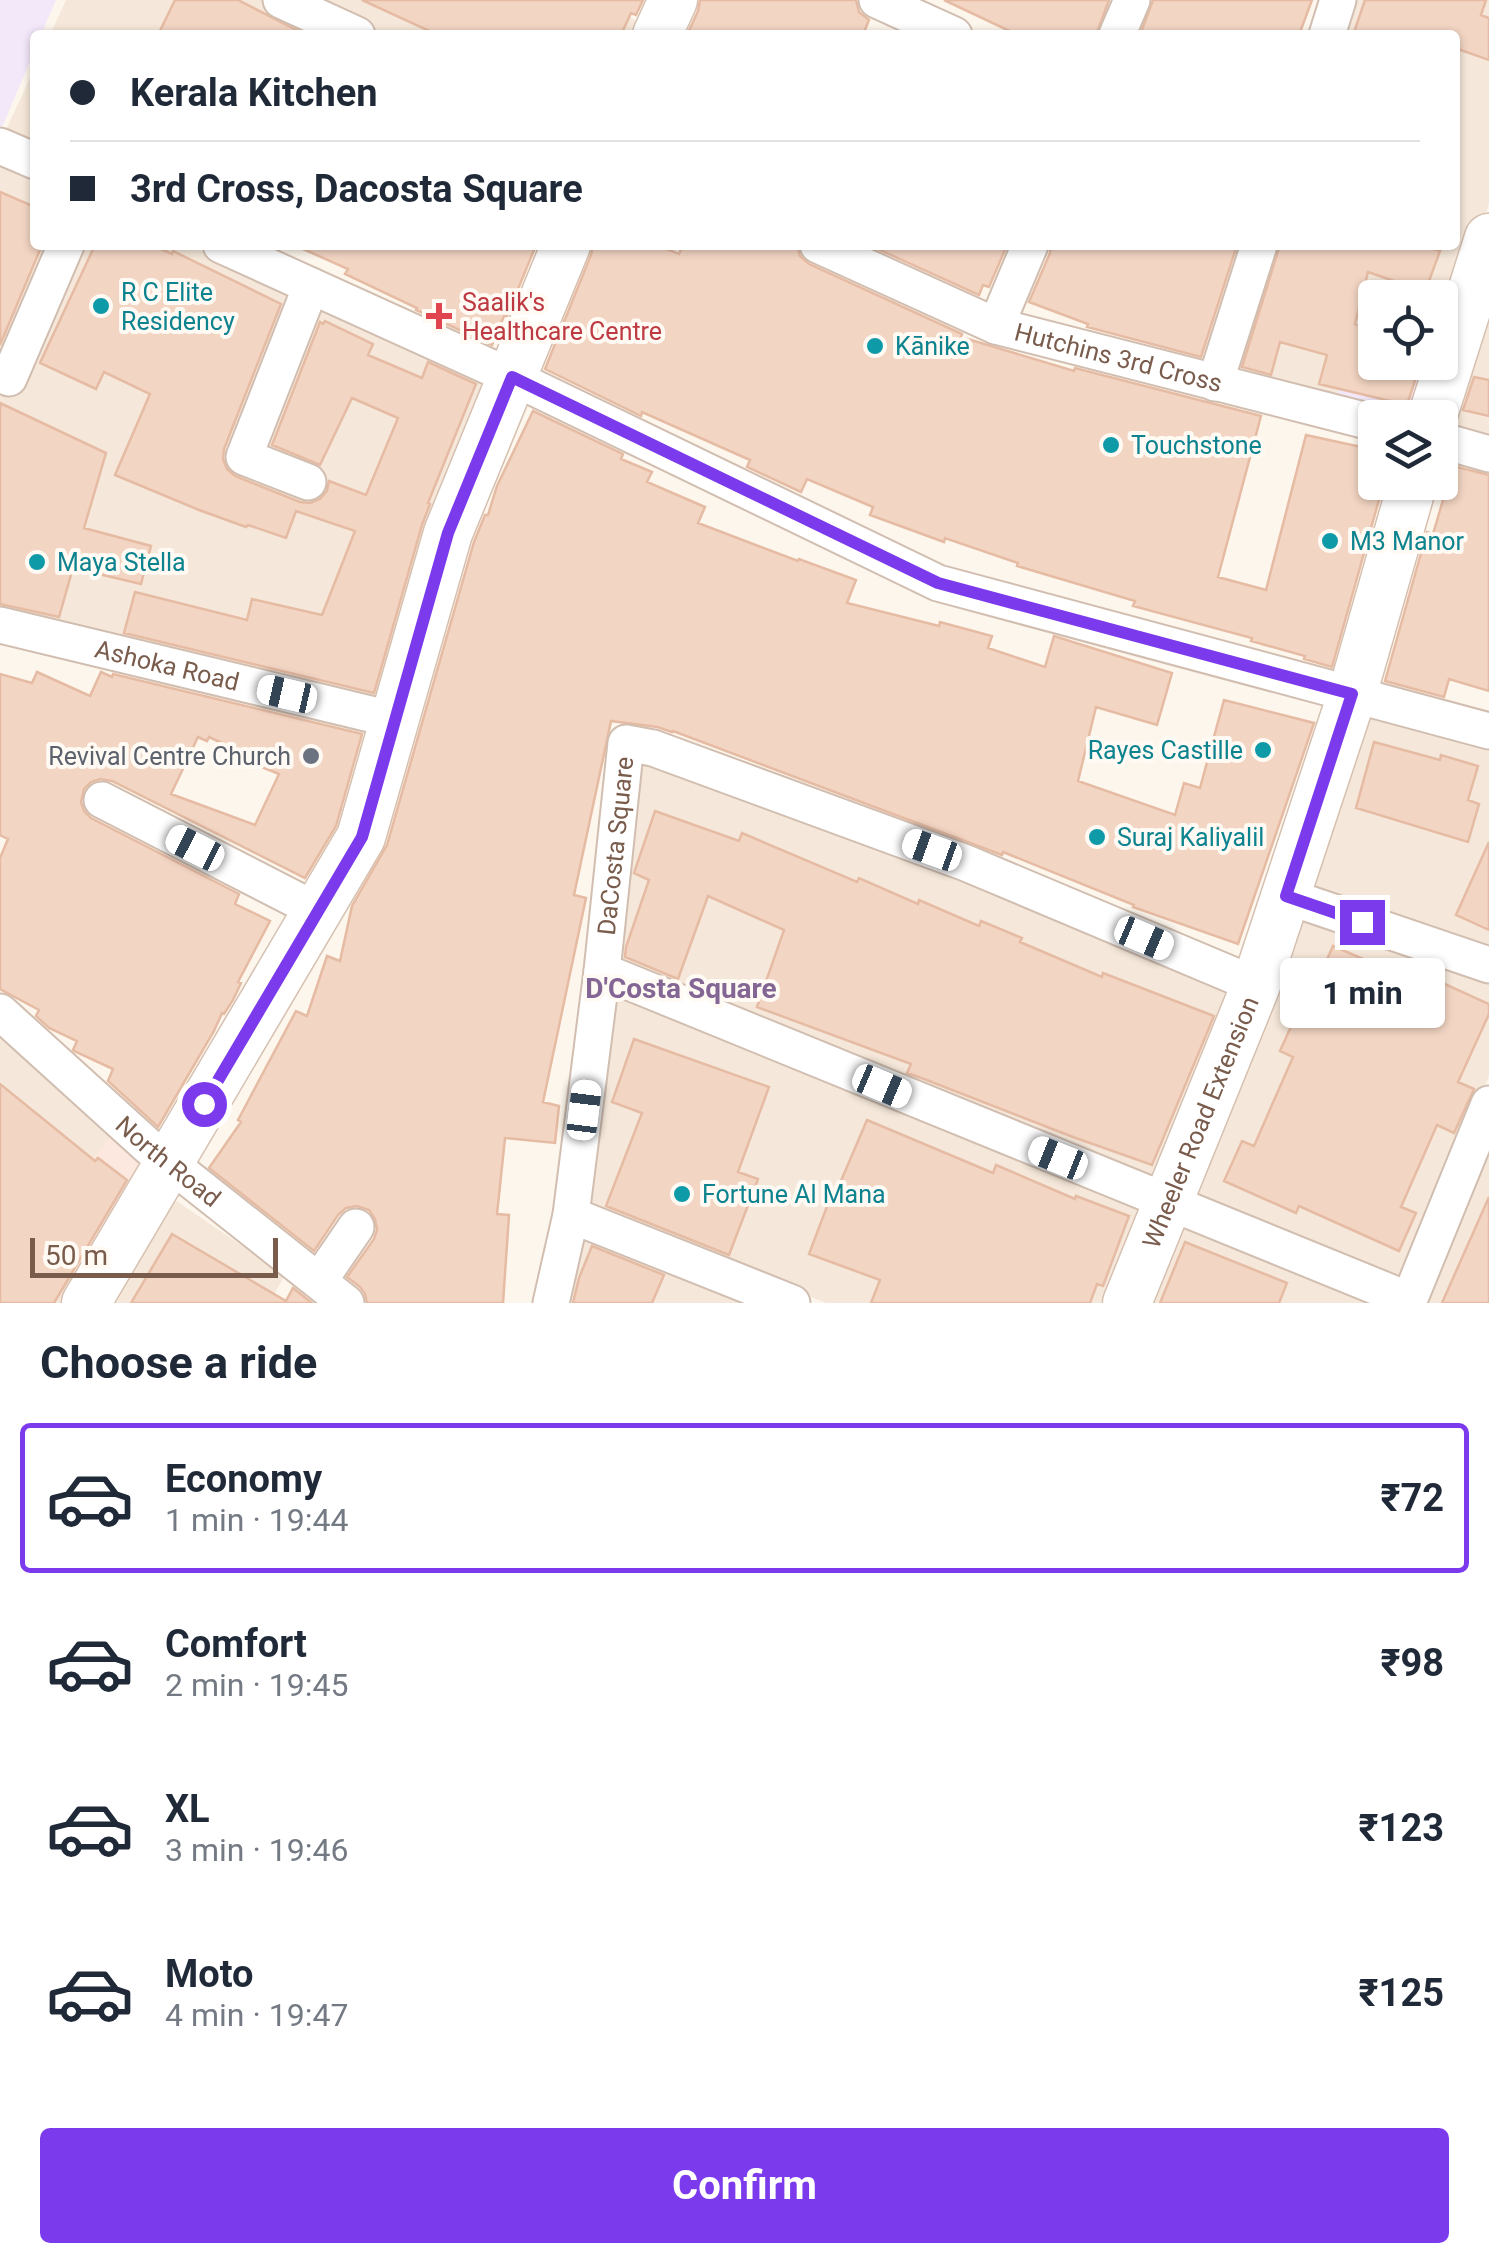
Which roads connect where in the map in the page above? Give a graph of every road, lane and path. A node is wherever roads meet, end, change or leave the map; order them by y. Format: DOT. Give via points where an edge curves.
graph roads {
  1 [pos="281,0"];
  2 [pos="674,0"];
  3 [pos="1132,0"];
  4 [pos="1338,0"];
  5 [pos="896,4"];
  6 [pos="346,30"];
  7 [pos="659,30"];
  8 [pos="945,30"];
  9 [pos="1119,30"];
  10 [pos="1329,30"];
  11 [pos="0,146"];
  12 [pos="30,159"];
  13 [pos="1489,238"];
  14 [pos="64,250"];
  15 [pos="232,250"];
  16 [pos="564,250"];
  17 [pos="829,250"];
  18 [pos="1028,250"];
  19 [pos="1257,250"];
  20 [pos="312,286"];
  21 [pos="996,326"];
  22 [pos="512,377"];
  23 [pos="9,378"];
  24 [pos="1214,383"];
  25 [pos="1438,400"];
  26 [pos="1358,419"];
  27 [pos="1458,445"];
  28 [pos="1489,454"];
  29 [pos="308,482"];
  30 [pos="1408,500"];
  31 [pos="0,625"];
  32 [pos="1352,694"];
  33 [pos="395,720"];
  34 [pos="1489,731"];
  35 [pos="102,800"];
  36 [pos="1286,896"];
  37 [pos="318,911"];
  38 [pos="1489,964"];
  39 [pos="602,971"];
  40 [pos="1256,985"];
  41 [pos="0,1012"];
  42 [pos="1489,1104"];
  43 [pos="170,1162"];
  44 [pos="1170,1204"];
  45 [pos="572,1215"];
  46 [pos="356,1226"];
  47 [pos="332,1292"];
  48 [pos="1408,1302"];
  49 [pos="86,1303"];
  50 [pos="551,1303"];
  51 [pos="792,1303"];
  52 [pos="1127,1303"];
  1 -- 6 [label="street"];
  2 -- 7 [label="street"];
  3 -- 9 [label="street"];
  4 -- 10 [label="street"];
  5 -- 8 [label="street"];
  11 -- 12 [label="street"];
  13 -- 25 [label="street"];
  14 -- 23 [label="street"];
  15 -- 20 [label="street"];
  16 -- 22 [label="street"];
  17 -- 21 [label="street, Hutchins 3rd Cross"];
  18 -- 21 [label="street"];
  19 -- 24 [label="street"];
  20 -- 22 [label="street"];
  20 -- 29 [label="street" via="244,457"];
  21 -- 24 [label="street, Hutchins 3rd Cross"];
  22 -- 32 [label="street" via="938,583"];
  22 -- 33 [label="street" via="448,533"];
  24 -- 26 [label="street, Hutchins 3rd Cross"];
  27 -- 28 [label="street"];
  30 -- 32 [label="street, Wheeler Road Extension"];
  31 -- 33 [label="street, Ashoka Road"];
  32 -- 34 [label="street"];
  32 -- 36 [label="street, Wheeler Road Extension"];
  33 -- 37 [label="street" via="362,837"];
  35 -- 37 [label="street"];
  36 -- 38 [label="street"];
  36 -- 40 [label="street, Wheeler Road Extension"];
  37 -- 43 [label="street"];
  39 -- 40 [label="street, DaCosta Square" via="626,743 966,863"];
  39 -- 44 [label="street"];
  39 -- 45 [label="street, DaCosta Square"];
  40 -- 44 [label="street, Wheeler Road Extension"];
  41 -- 43 [label="street, North Road"];
  42 -- 48 [label="street"];
  43 -- 47 [label="street, North Road"];
  43 -- 49 [label="street"];
  44 -- 48 [label="street"];
  44 -- 52 [label="street, Wheeler Road Extension"];
  45 -- 50 [label="street, DaCosta Square"];
  45 -- 51 [label="street"];
  46 -- 47 [label="street"];
}
